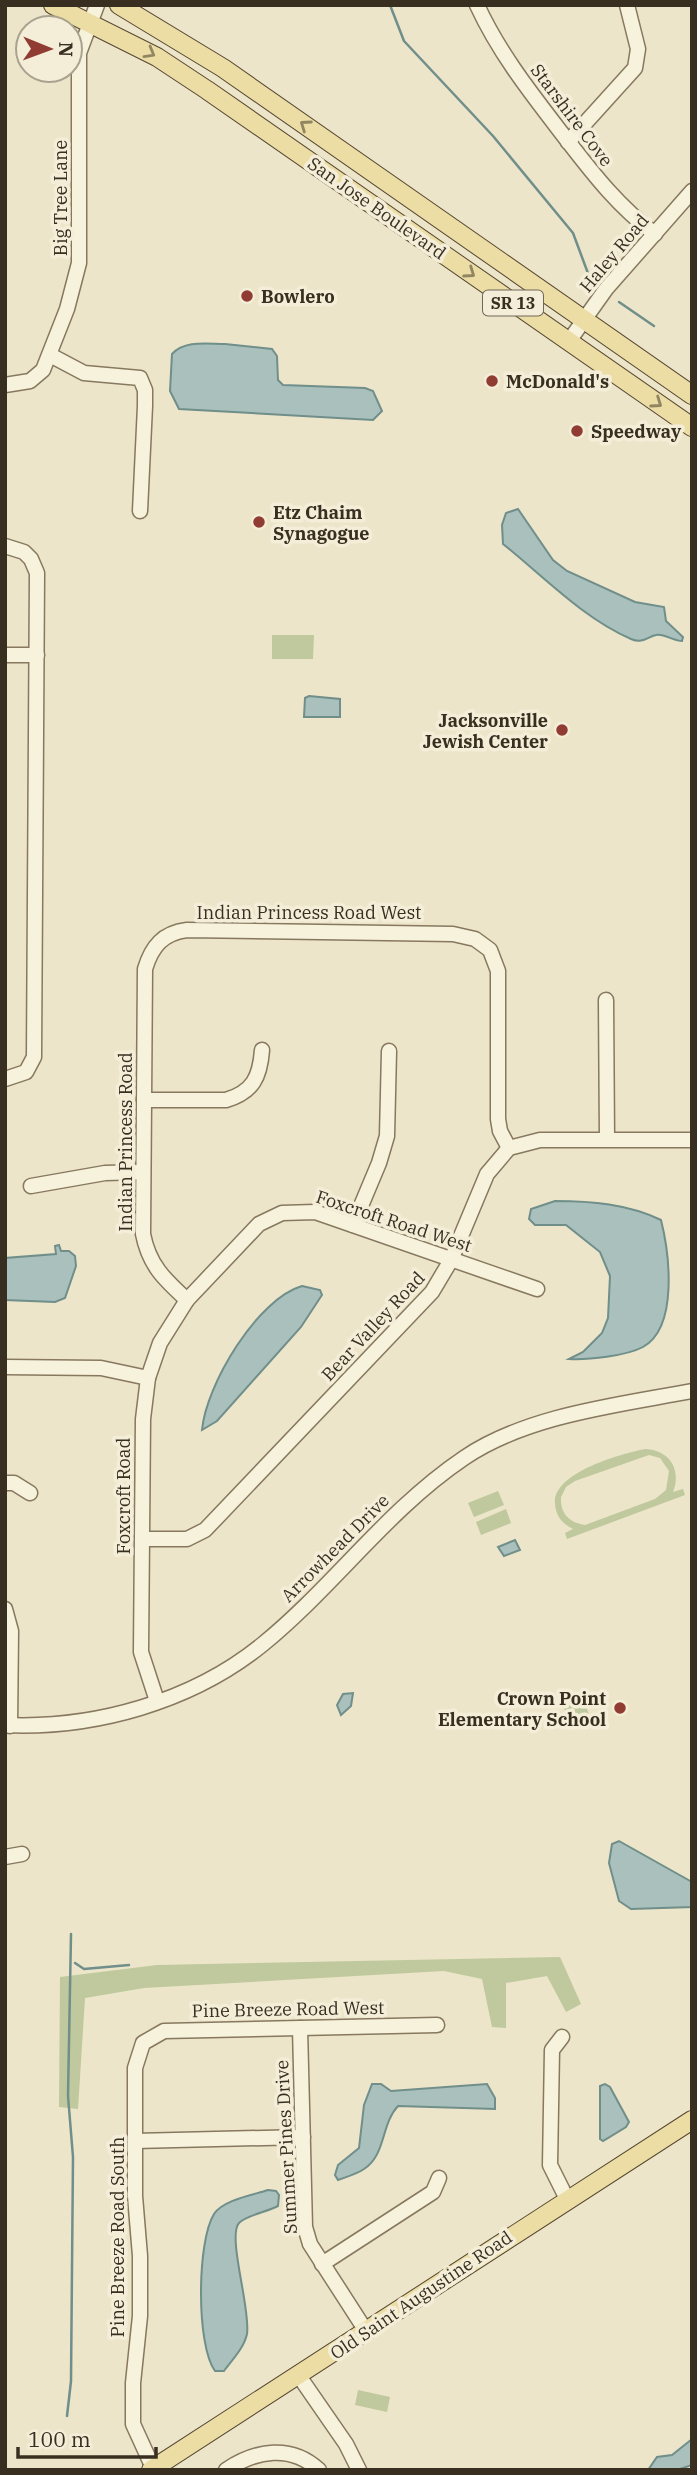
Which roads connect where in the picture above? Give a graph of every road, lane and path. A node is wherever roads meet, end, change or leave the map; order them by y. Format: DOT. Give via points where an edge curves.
graph roads {
  1 [pos="53,5"];
  2 [pos="119,5"];
  3 [pos="477,5"];
  4 [pos="627,5"];
  5 [pos="93,13"];
  6 [pos="330,142"];
  7 [pos="568,142"];
  8 [pos="292,149"];
  9 [pos="377,175"];
  10 [pos="334,178"];
  11 [pos="692,191"];
  12 [pos="654,234"];
  13 [pos="584,320"];
  14 [pos="569,341"];
  15 [pos="50,355"];
  16 [pos="5,385"];
  17 [pos="692,394"];
  18 [pos="692,427"];
  19 [pos="141,511"];
  20 [pos="5,546"];
  21 [pos="5,655"];
  22 [pos="37,656"];
  23 [pos="145,968"];
  24 [pos="606,1000"];
  25 [pos="262,1049"];
  26 [pos="389,1051"];
  27 [pos="5,1079"];
  28 [pos="144,1100"];
  29 [pos="607,1139"];
  30 [pos="692,1140"];
  31 [pos="509,1148"];
  32 [pos="144,1172"];
  33 [pos="31,1186"];
  34 [pos="353,1225"];
  35 [pos="451,1260"];
  36 [pos="537,1289"];
  37 [pos="187,1300"];
  38 [pos="5,1367"];
  39 [pos="148,1378"];
  40 [pos="692,1391"];
  41 [pos="5,1483"];
  42 [pos="30,1493"];
  43 [pos="142,1539"];
  44 [pos="5,1609"];
  45 [pos="157,1701"];
  46 [pos="7,1726"];
  47 [pos="22,1854"];
  48 [pos="5,1857"];
  49 [pos="437,2025"];
  50 [pos="300,2028"];
  51 [pos="562,2037"];
  52 [pos="143,2043"];
  53 [pos="692,2120"];
  54 [pos="303,2137"];
  55 [pos="135,2141"];
  56 [pos="439,2178"];
  57 [pos="566,2199"];
  58 [pos="323,2264"];
  59 [pos="366,2331"];
  60 [pos="299,2376"];
  61 [pos="153,2470"];
  62 [pos="226,2470"];
  63 [pos="319,2470"];
  64 [pos="359,2470"];
  1 -- 5 [label="main road, San Jose Boulevard / SR 13"];
  6 -- 2 [label="main road, San Jose Boulevard / SR 13, one-way" via="196,50"];
  3 -- 7 [label="street, Starshire Cove" via="513,69"];
  4 -- 7 [label="street" via="638,49 635,68"];
  5 -- 8 [label="main road, San Jose Boulevard / SR 13, one-way"];
  5 -- 15 [label="street, Big Tree Lane" via="79,52 79,263"];
  6 -- 8 [label="main road"];
  6 -- 9 [label="main road, San Jose Boulevard / SR 13"];
  7 -- 12 [label="street, Starshire Cove" via="612,197"];
  8 -- 10 [label="main road, San Jose Boulevard / SR 13"];
  9 -- 10 [label="main road"];
  9 -- 13 [label="main road, San Jose Boulevard / SR 13"];
  10 -- 14 [label="main road, San Jose Boulevard / SR 13, one-way"];
  11 -- 12 [label="street, Haley Road"];
  12 -- 13 [label="street, Haley Road"];
  13 -- 14 [label="street, Haley Road"];
  13 -- 17 [label="main road, San Jose Boulevard / SR 13"];
  14 -- 18 [label="main road, San Jose Boulevard / SR 13, one-way"];
  15 -- 16 [label="street, Big Tree Lane" via="36,379"];
  15 -- 19 [label="street" via="84,373 140,378 145,390"];
  20 -- 22 [label="street" via="16,547 31,559 37,573"];
  21 -- 22 [label="street"];
  22 -- 27 [label="street" via="35,1042 32,1065"];
  23 -- 28 [label="street, Indian Princess Road"];
  23 -- 31 [label="street, Indian Princess Road West" via="156,943 166,935 187,930 433,932 475,939 490,950 498,971 498,1119"];
  24 -- 29 [label="street"];
  25 -- 28 [label="street" via="257,1079 238,1096"];
  26 -- 34 [label="street" via="387,1136"];
  28 -- 32 [label="street, Indian Princess Road"];
  29 -- 30 [label="street"];
  29 -- 31 [label="street" via="540,1140"];
  31 -- 35 [label="street, Bear Valley Road" via="487,1174"];
  32 -- 33 [label="street" via="104,1173"];
  32 -- 37 [label="street, Indian Princess Road" via="146,1250 160,1276"];
  34 -- 35 [label="street, Foxcroft Road West"];
  34 -- 37 [label="street, Foxcroft Road West" via="315,1212 270,1217"];
  35 -- 36 [label="street, Foxcroft Road West"];
  35 -- 43 [label="street, Bear Valley Road" via="432,1292 205,1530 187,1539"];
  37 -- 39 [label="street, Foxcroft Road" via="160,1343"];
  38 -- 39 [label="street" via="102,1368"];
  39 -- 43 [label="street, Foxcroft Road" via="142,1419"];
  40 -- 45 [label="street, Arrowhead Drive" via="541,1423 466,1456 379,1527 261,1646 204,1681"];
  41 -- 42 [label="street"];
  43 -- 45 [label="street, Foxcroft Road" via="141,1652"];
  44 -- 46 [label="street" via="11,1631"];
  45 -- 46 [label="street, Arrowhead Drive" via="87,1721"];
  47 -- 48 [label="street"];
  49 -- 50 [label="street, Pine Breeze Road West"];
  50 -- 52 [label="street, Pine Breeze Road West" via="164,2031"];
  50 -- 54 [label="street, Summer Pines Drive"];
  51 -- 57 [label="street" via="552,2050 550,2165"];
  52 -- 55 [label="street, Pine Breeze Road South" via="135,2068"];
  53 -- 57 [label="main road, Old Saint Augustine Road"];
  54 -- 55 [label="street"];
  54 -- 58 [label="street, Summer Pines Drive" via="305,2227"];
  55 -- 61 [label="street, Pine Breeze Road South" via="140,2292 133,2424"];
  56 -- 58 [label="street" via="433,2192"];
  57 -- 59 [label="main road, Old Saint Augustine Road"];
  58 -- 59 [label="street, Summer Pines Drive"];
  59 -- 60 [label="main road, Old Saint Augustine Road"];
  60 -- 61 [label="main road, Old Saint Augustine Road"];
  60 -- 64 [label="street"];
  62 -- 63 [label="street" via="282,2451"];
}
